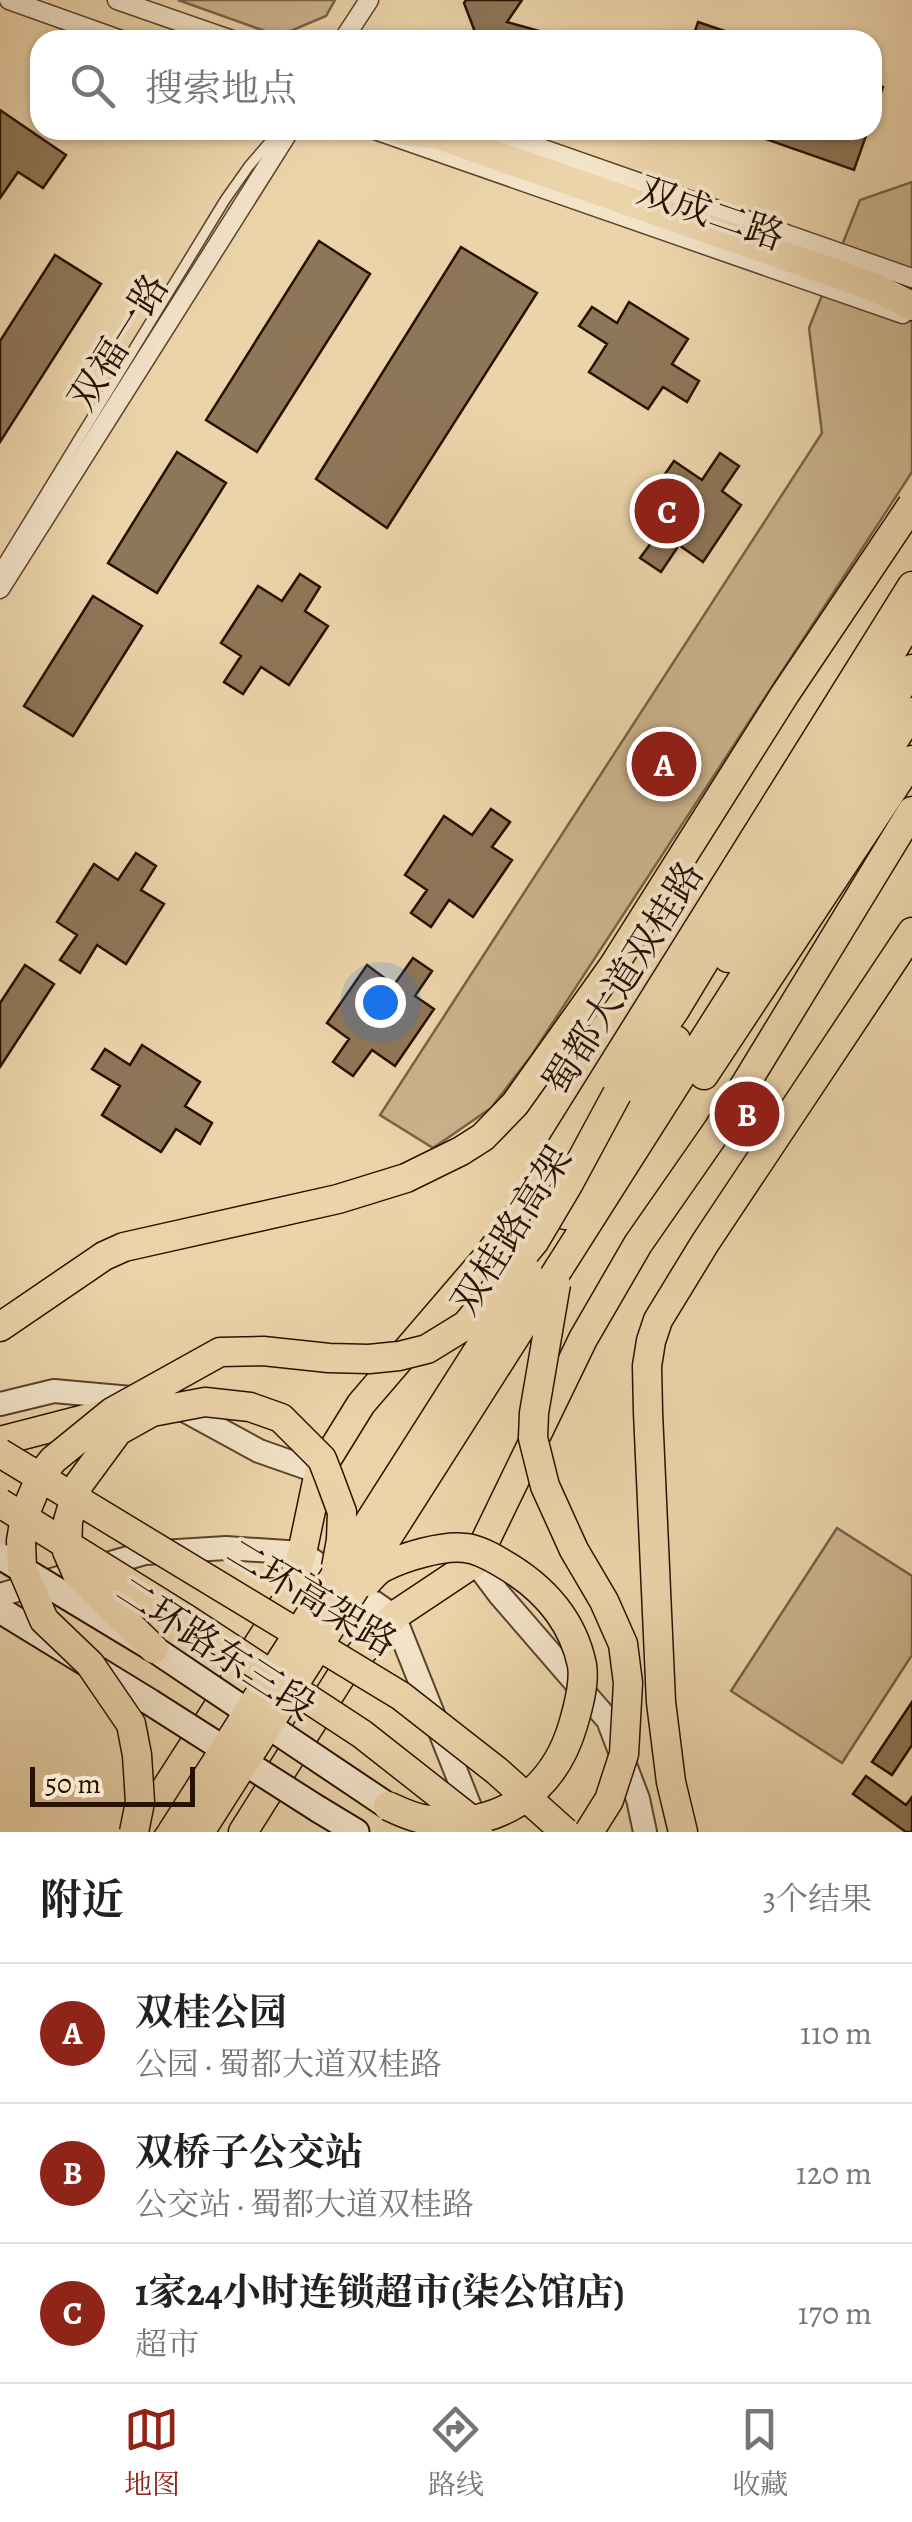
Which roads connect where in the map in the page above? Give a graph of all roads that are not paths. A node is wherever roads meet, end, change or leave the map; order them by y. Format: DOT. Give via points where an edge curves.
graph roads {
  1 [pos="9,0"];
  2 [pos="117,0"];
  3 [pos="369,0"];
  4 [pos="93,30"];
  5 [pos="203,30"];
  6 [pos="350,30"];
  7 [pos="271,140"];
  8 [pos="284,140"];
  9 [pos="404,140"];
  10 [pos="466,140"];
  11 [pos="467,140"];
  12 [pos="518,140"];
  13 [pos="912,278"];
  14 [pos="912,292"];
  15 [pos="912,306"];
  16 [pos="912,317"];
  17 [pos="912,504"];
  18 [pos="0,568"];
  19 [pos="912,586"];
  20 [pos="0,588"];
  21 [pos="912,618"];
  22 [pos="912,668"];
  23 [pos="912,712"];
  24 [pos="912,760"];
  25 [pos="912,811"];
  26 [pos="912,932"];
  27 [pos="617,1094"];
  28 [pos="550,1237"];
  29 [pos="559,1268"];
  30 [pos="530,1269"];
  31 [pos="471,1276"];
  32 [pos="466,1325"];
  33 [pos="0,1327"];
  34 [pos="578,1349"];
  35 [pos="0,1404"];
  36 [pos="112,1412"];
  37 [pos="0,1441"];
  38 [pos="0,1453"];
  39 [pos="319,1472"];
  40 [pos="0,1504"];
  41 [pos="302,1554"];
  42 [pos="0,1556"];
  43 [pos="476,1562"];
  44 [pos="340,1590"];
  45 [pos="0,1595"];
  46 [pos="0,1610"];
  47 [pos="394,1616"];
  48 [pos="154,1650"];
  49 [pos="90,1664"];
  50 [pos="388,1806"];
  51 [pos="135,1832"];
  52 [pos="172,1832"];
  53 [pos="200,1832"];
  54 [pos="244,1832"];
  55 [pos="356,1832"];
  56 [pos="428,1832"];
  57 [pos="483,1832"];
  58 [pos="565,1832"];
  59 [pos="590,1832"];
  60 [pos="645,1832"];
  61 [pos="683,1832"];
  1 -- 4 [label="street"];
  2 -- 5 [label="street"];
  3 -- 6 [label="street"];
  7 -- 18 [label="lane" via="225,200"];
  8 -- 20 [label="street, 双福一路"];
  9 -- 16 [label="street, 双成二路"];
  10 -- 15 [label="main road"];
  11 -- 14 [label="lane"];
  12 -- 13 [label="street, 双成二路"];
  17 -- 33 [label="main road, bridge" via="614,964 515,1104 484,1136 442,1162 371,1189 124,1247"];
  19 -- 31 [label="main road, 蜀都大道双桂路" via="523,1209"];
  21 -- 27 [label="main road" via="675,1010"];
  22 -- 28 [label="main road, 双桂路高架"];
  23 -- 29 [label="main road, 双桂路高架"];
  24 -- 29 [label="main road" via="636,1176"];
  25 -- 34 [label="main road"];
  26 -- 61 [label="main road" via="705,1243 651,1340 648,1412 662,1702"];
  27 -- 28 [label="main road, bridge"];
  27 -- 32 [label="main road, bridge" via="534,1242"];
  28 -- 30 [label="main road, 双桂路高架"];
  29 -- 44 [label="main road, 双桂路高架, bridge"];
  29 -- 59 [label="main road, bridge" via="533,1438 545,1486 623,1644 628,1683 624,1754"];
  30 -- 32 [label="main road, bridge"];
  30 -- 44 [label="main road, 双桂路高架, bridge"];
  31 -- 34 [label="main road"];
  31 -- 39 [label="main road, 蜀都大道双桂路" via="361,1404"];
  32 -- 36 [label="main road, bridge" via="427,1349 399,1356 220,1352"];
  34 -- 43 [label="main road"];
  35 -- 39 [label="street" via="54,1391 169,1402 259,1451"];
  36 -- 37 [label="main road"];
  36 -- 49 [label="main road, bridge" via="41,1475 21,1541 22,1568 44,1620"];
  38 -- 58 [label="main road, 二环高架路, bridge" via="401,1696"];
  39 -- 41 [label="main road, 蜀都大道双桂路"];
  40 -- 57 [label="main road, bridge" via="362,1734"];
  41 -- 45 [label="street" via="226,1548 145,1553"];
  41 -- 47 [label="street"];
  41 -- 51 [label="main road, 蜀都大道双桂路" via="288,1598"];
  42 -- 48 [label="main road, 二环路东三段, bridge"];
  43 -- 47 [label="main road"];
  43 -- 60 [label="street" via="608,1720"];
  44 -- 48 [label="main road, bridge" via="342,1512 322,1459 281,1418 206,1402 152,1412 118,1431 79,1484 67,1551 77,1574"];
  44 -- 50 [label="main road, bridge" via="422,1552 464,1547 525,1576 550,1599 582,1668 566,1750 544,1783 515,1807 488,1820 450,1823"];
  44 -- 52 [label="main road, 双桂路高架, bridge"];
  44 -- 53 [label="main road, 双桂路高架, bridge"];
  46 -- 49 [label="main road, bridge"];
  47 -- 54 [label="main road" via="343,1673"];
  47 -- 57 [label="street"];
  48 -- 50 [label="main road, 二环路东三段, bridge"];
  49 -- 51 [label="main road, bridge" via="130,1724 140,1802"];
  49 -- 55 [label="main road, bridge"];
  50 -- 56 [label="main road, 二环路东三段, bridge"];
}
